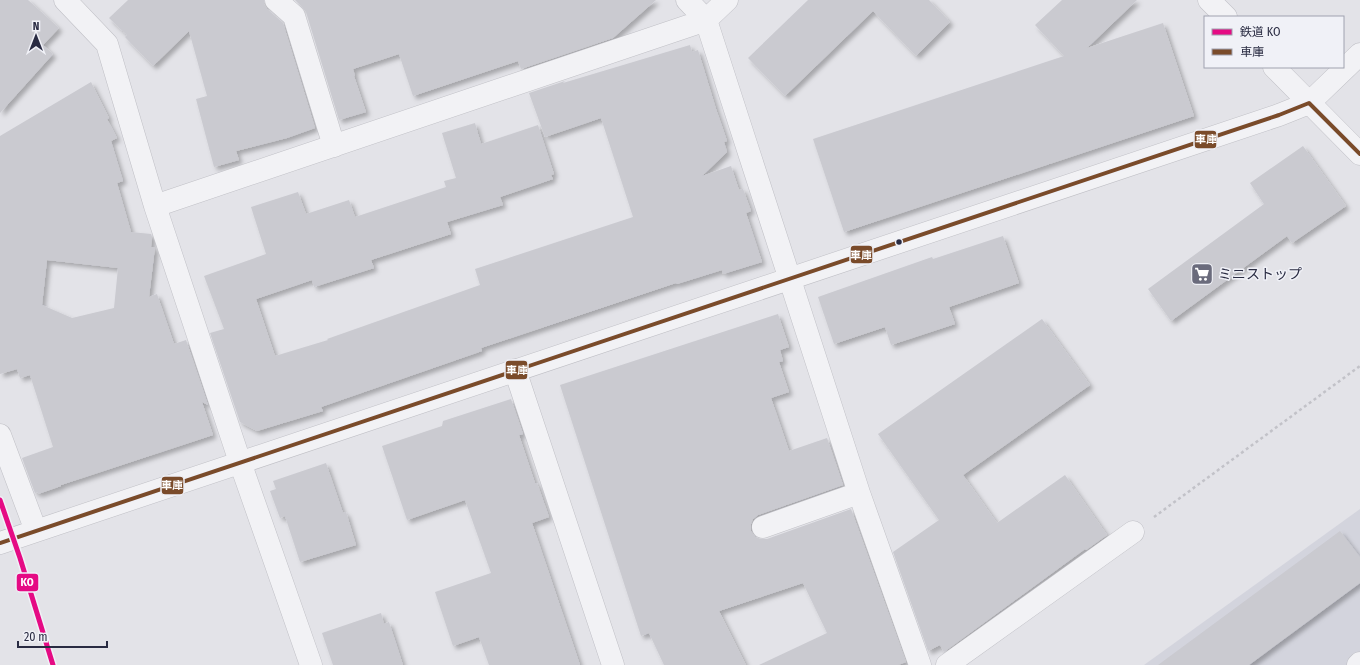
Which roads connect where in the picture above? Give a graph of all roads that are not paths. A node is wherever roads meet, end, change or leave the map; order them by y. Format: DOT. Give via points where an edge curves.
graph roads {
  1 [pos="64,0"];
  2 [pos="276,0"];
  3 [pos="687,0"];
  4 [pos="726,0"];
  5 [pos="1209,0"];
  6 [pos="1225,16"];
  7 [pos="706,20"];
  8 [pos="1360,54"];
  9 [pos="1275,68"];
  10 [pos="1309,103"];
  11 [pos="334,146"];
  12 [pos="1360,154"];
  13 [pos="155,206"];
  14 [pos="789,278"];
  15 [pos="515,370"];
  16 [pos="0,435"];
  17 [pos="240,462"];
  18 [pos="859,493"];
  19 [pos="763,527"];
  20 [pos="36,530"];
  21 [pos="1132,532"];
  22 [pos="0,543"];
  23 [pos="311,665"];
  24 [pos="613,665"];
  25 [pos="920,665"];
  26 [pos="948,665"];
  1 -- 13 [label="street" via="107,44"];
  2 -- 11 [label="street" via="294,16"];
  3 -- 7 [label="street"];
  4 -- 7 [label="street"];
  5 -- 6 [label="street"];
  7 -- 11 [label="street"];
  7 -- 14 [label="street"];
  8 -- 10 [label="street"];
  9 -- 10 [label="street"];
  10 -- 12 [label="street"];
  10 -- 14 [label="street"];
  11 -- 13 [label="street"];
  13 -- 17 [label="street"];
  14 -- 15 [label="street"];
  14 -- 18 [label="street"];
  15 -- 17 [label="street"];
  15 -- 24 [label="street"];
  16 -- 20 [label="street"];
  17 -- 20 [label="street"];
  17 -- 23 [label="street"];
  18 -- 19 [label="street"];
  18 -- 25 [label="street"];
  20 -- 22 [label="street"];
  21 -- 26 [label="street"];
}
